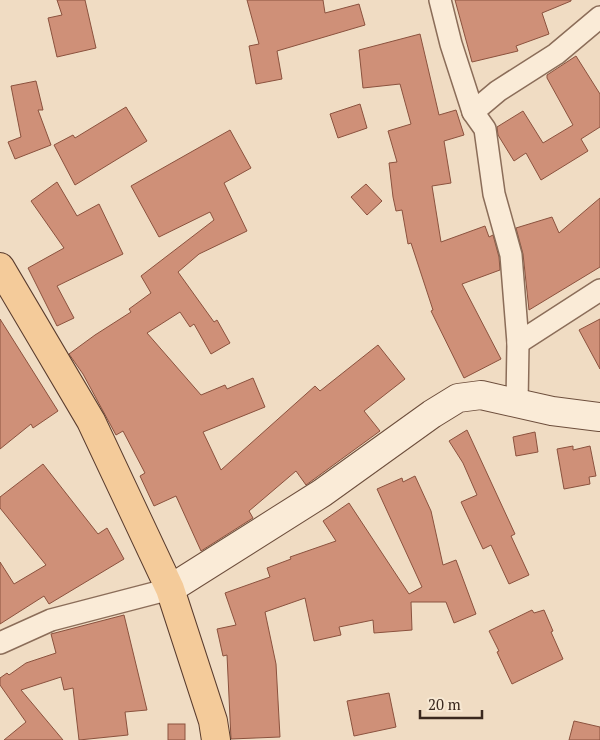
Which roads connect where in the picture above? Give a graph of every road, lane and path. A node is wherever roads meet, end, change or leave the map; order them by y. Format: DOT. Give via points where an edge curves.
graph roads {
  1 [pos="440,0"];
  2 [pos="600,17"];
  3 [pos="473,112"];
  4 [pos="0,267"];
  5 [pos="600,290"];
  6 [pos="518,343"];
  7 [pos="517,403"];
  8 [pos="600,417"];
  9 [pos="170,589"];
  10 [pos="0,643"];
  11 [pos="216,740"];
  1 -- 3 [label="street"];
  2 -- 3 [label="street" via="556,54 498,91"];
  3 -- 6 [label="street" via="485,129 494,194 511,255"];
  4 -- 9 [label="main road" via="91,421"];
  5 -- 6 [label="street"];
  6 -- 7 [label="street"];
  7 -- 8 [label="street"];
  7 -- 9 [label="street" via="481,395 458,398 322,493"];
  9 -- 10 [label="street" via="51,620"];
  9 -- 11 [label="main road" via="213,721"];
}
